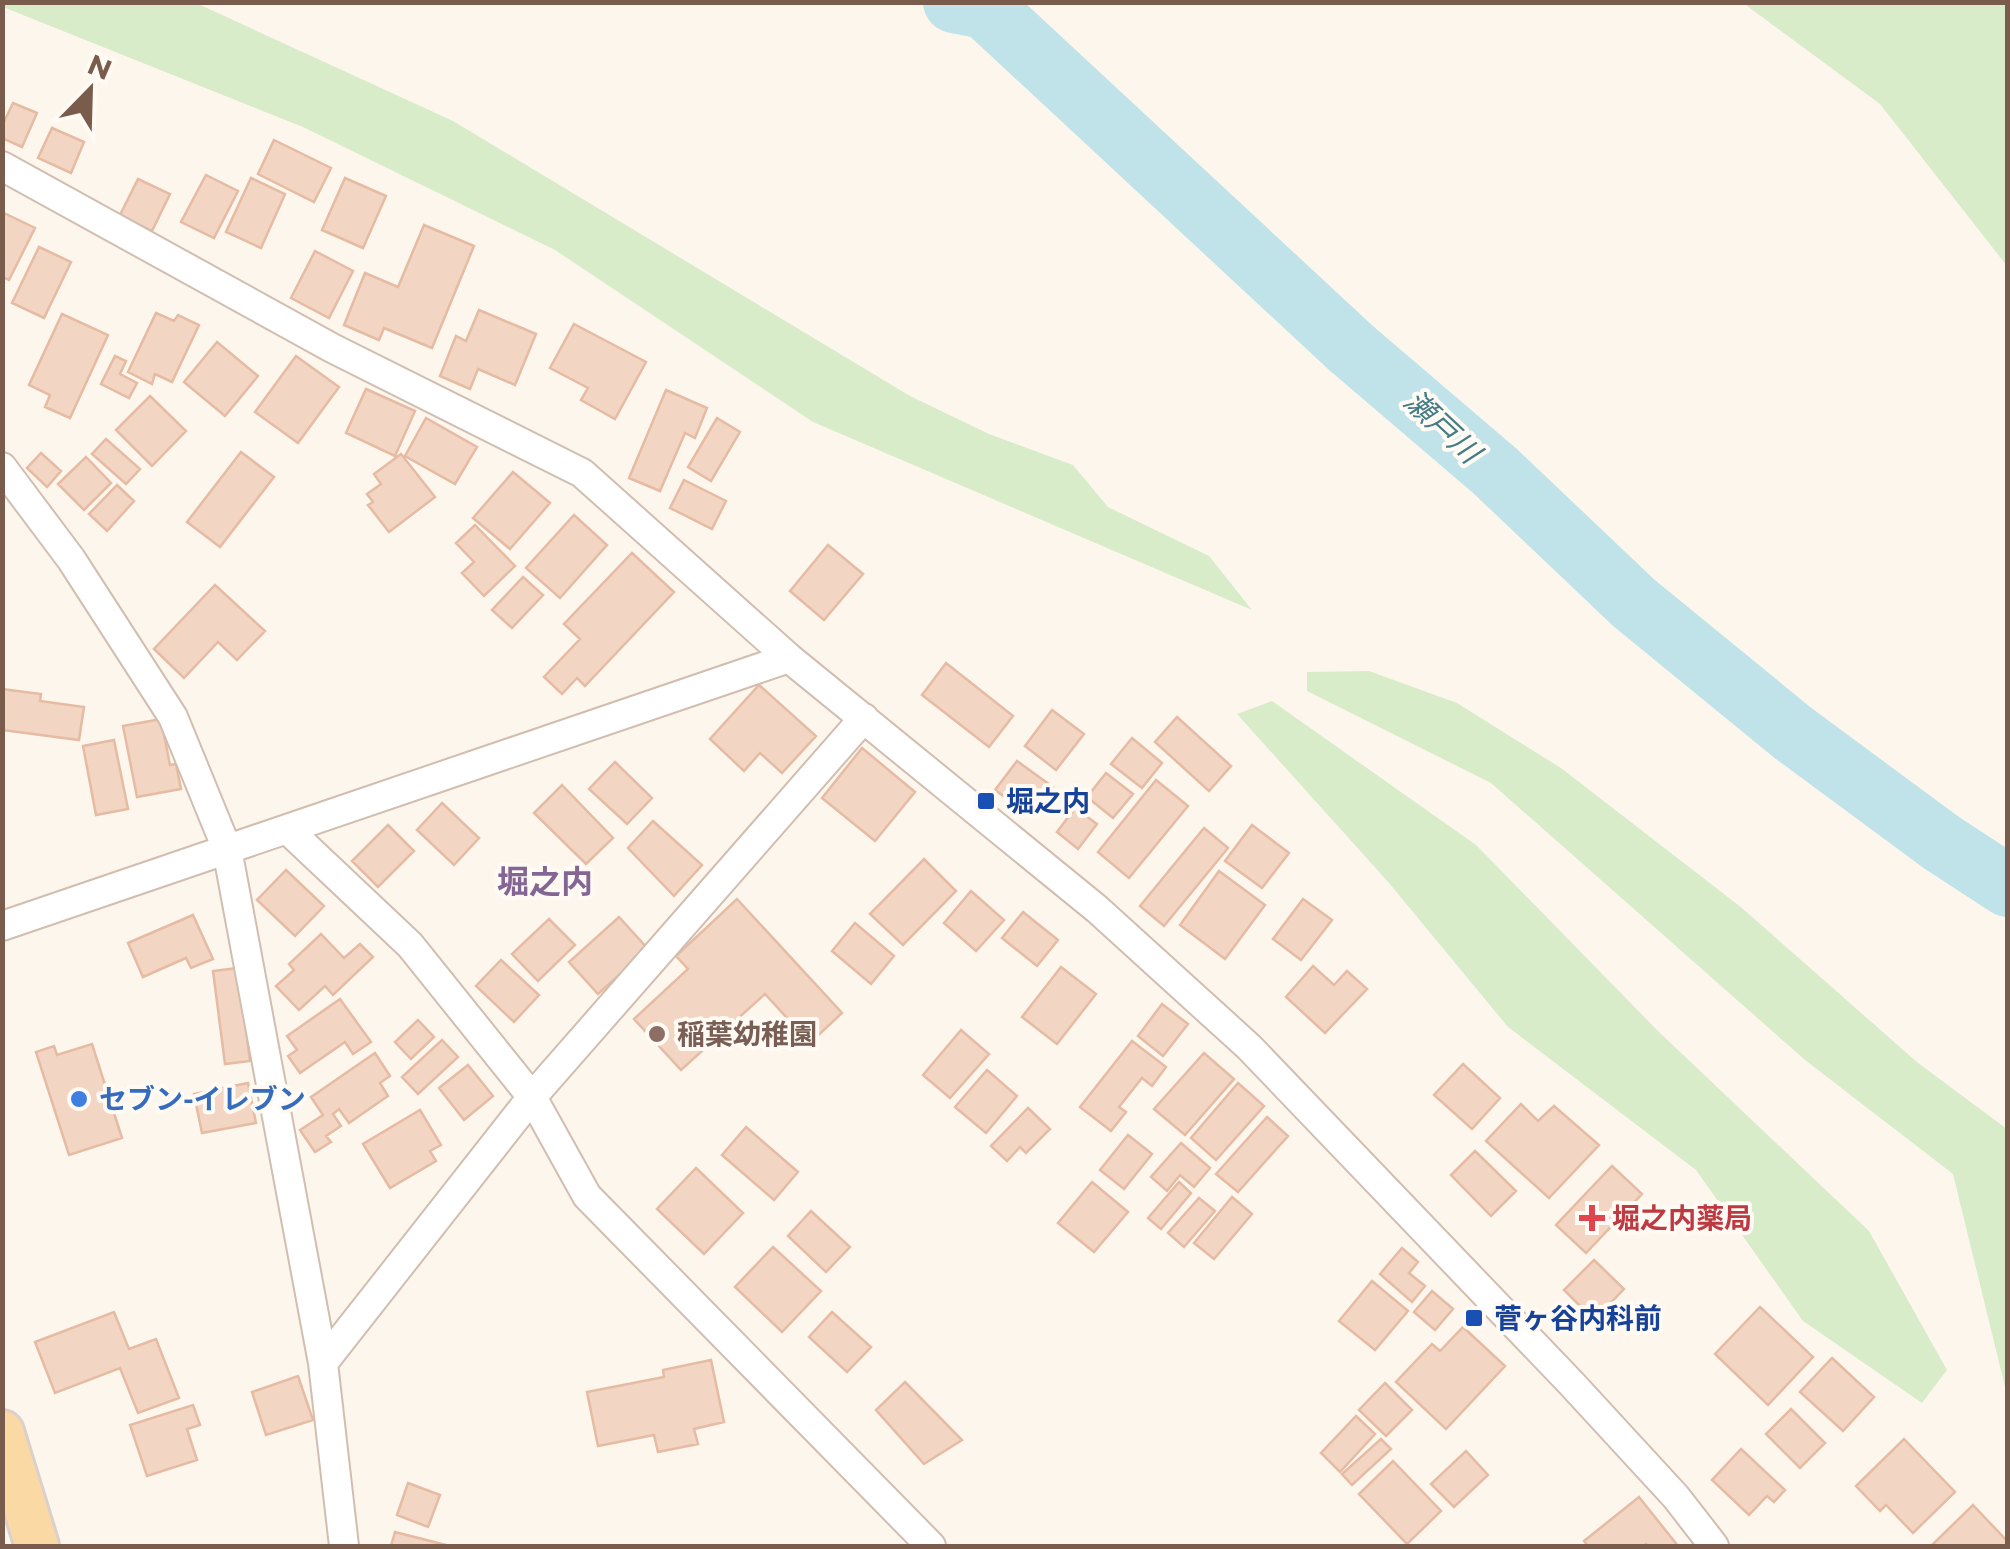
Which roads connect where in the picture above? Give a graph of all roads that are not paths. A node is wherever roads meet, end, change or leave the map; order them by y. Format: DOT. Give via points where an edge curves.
graph roads {
  1 [pos="2,166"];
  2 [pos="2,467"];
  3 [pos="789,658"];
  4 [pos="864,718"];
  5 [pos="288,829"];
  6 [pos="227,849"];
  7 [pos="2,926"];
  8 [pos="532,1097"];
  9 [pos="323,1362"];
  10 [pos="2,1432"];
  11 [pos="38,1546"];
  12 [pos="344,1546"];
  13 [pos="931,1546"];
  14 [pos="1714,1546"];
  1 -- 3 [label="street" via="332,348 582,474"];
  2 -- 6 [label="street" via="71,558 173,718"];
  3 -- 4 [label="street"];
  3 -- 5 [label="street"];
  4 -- 8 [label="street"];
  4 -- 14 [label="street" via="1098,909 1249,1047 1571,1383"];
  5 -- 6 [label="street"];
  5 -- 8 [label="street" via="410,945"];
  6 -- 7 [label="street"];
  6 -- 9 [label="street"];
  8 -- 9 [label="street"];
  8 -- 13 [label="street" via="588,1196"];
  9 -- 12 [label="street"];
  10 -- 11 [label="main road"];
}
